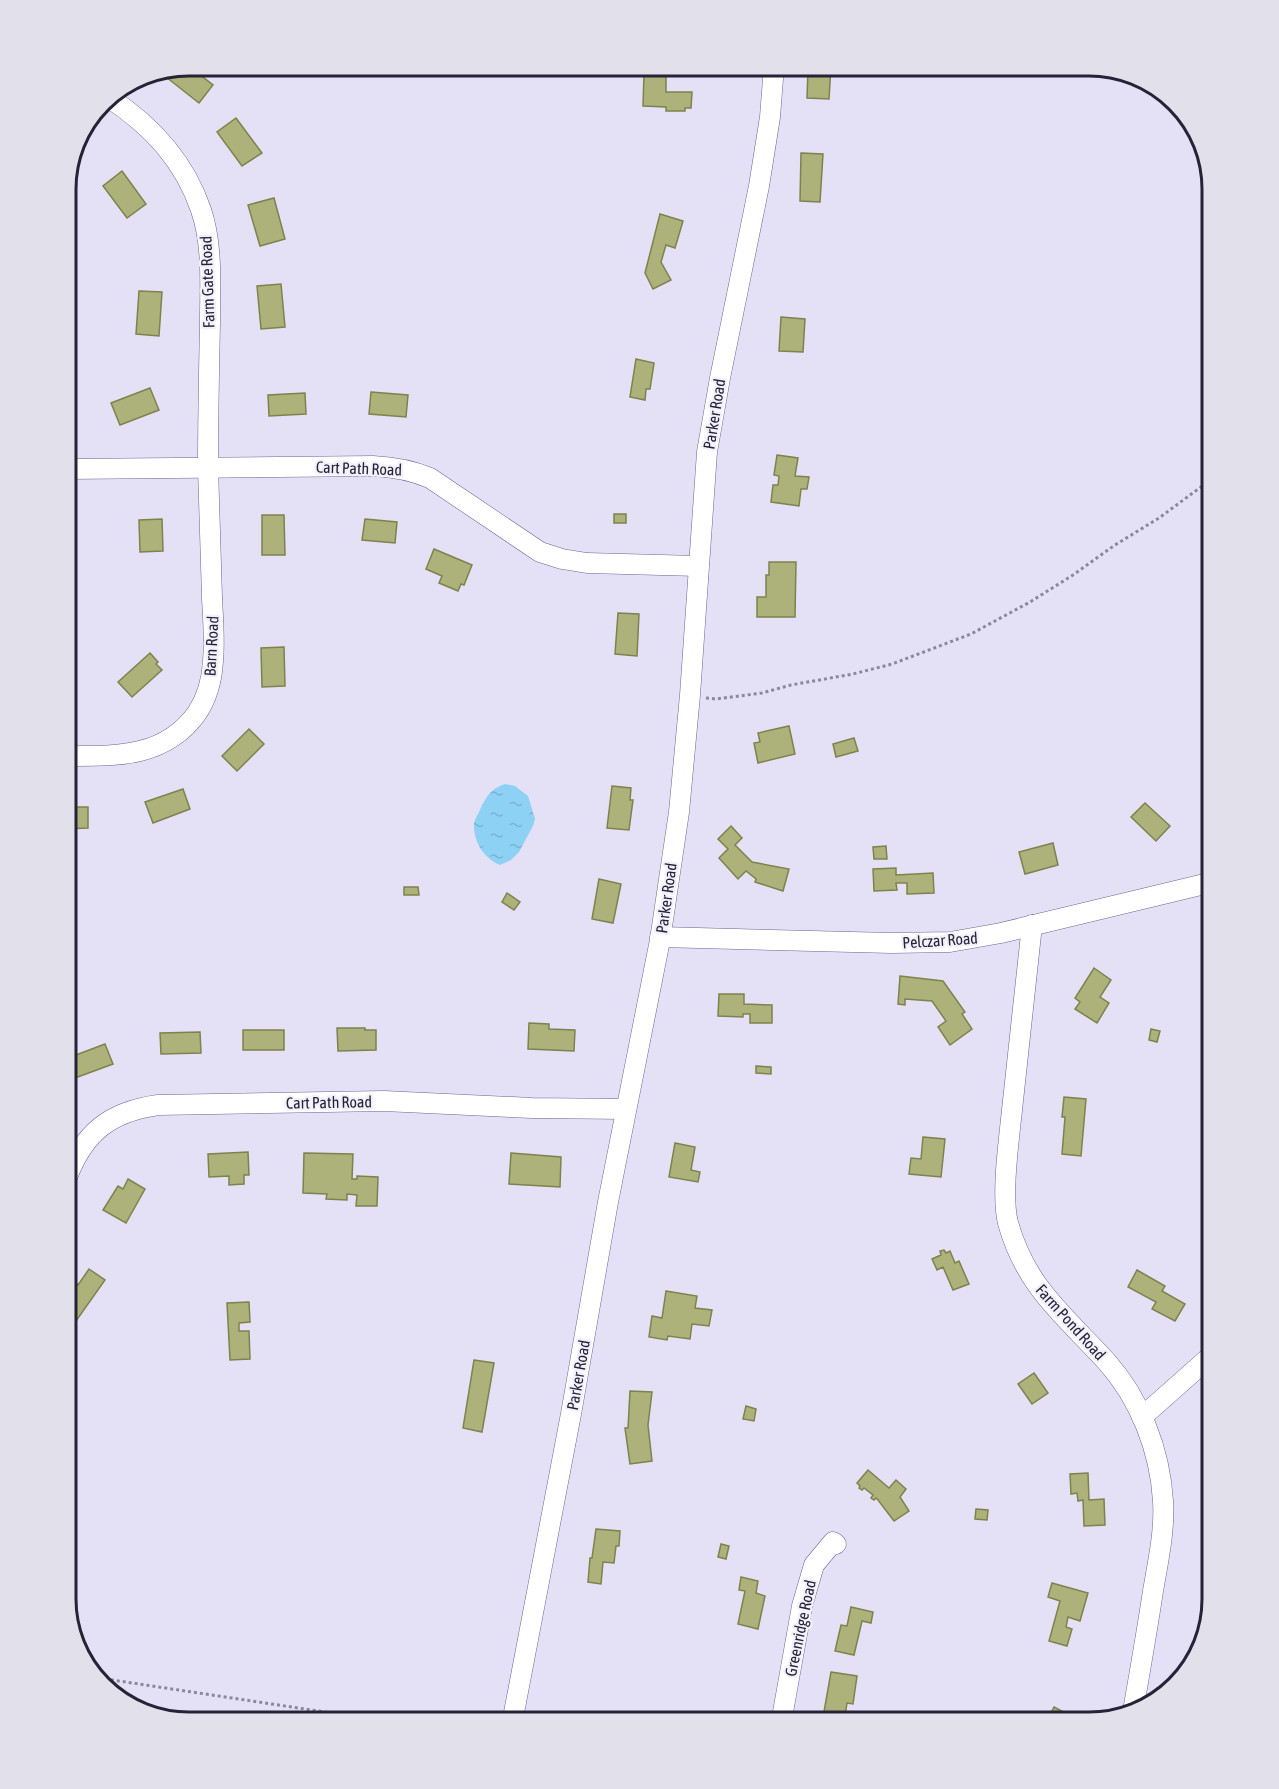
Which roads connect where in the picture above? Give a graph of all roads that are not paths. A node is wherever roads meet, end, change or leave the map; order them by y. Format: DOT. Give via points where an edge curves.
graph roads {
  1 [pos="773,77"];
  2 [pos="116,103"];
  3 [pos="208,468"];
  4 [pos="77,469"];
  5 [pos="698,566"];
  6 [pos="77,756"];
  7 [pos="1202,885"];
  8 [pos="1032,925"];
  9 [pos="660,937"];
  10 [pos="626,1110"];
  11 [pos="76,1155"];
  12 [pos="1202,1364"];
  13 [pos="1142,1417"];
  14 [pos="836,1544"];
  15 [pos="1134,1703"];
  16 [pos="514,1712"];
  17 [pos="783,1712"];
  1 -- 5 [label="street, Parker Road" via="754,213 710,430"];
  2 -- 3 [label="street, Farm Gate Road" via="168,148 188,178 202,212 210,279"];
  3 -- 4 [label="street, Cart Path Road"];
  3 -- 5 [label="street, Cart Path Road" via="373,466 412,471 430,478 540,552 562,560"];
  3 -- 6 [label="street, Barn Road" via="214,643 206,697 183,729 165,743 125,754"];
  5 -- 9 [label="street, Parker Road" via="679,812"];
  7 -- 8 [label="street, Pelczar Road"];
  8 -- 9 [label="street, Pelczar Road" via="974,939 892,944"];
  8 -- 13 [label="street, Farm Pond Road" via="1007,1158 1007,1220 1031,1277 1064,1319 1107,1362"];
  9 -- 10 [label="street, Parker Road"];
  10 -- 11 [label="street, Cart Path Road" via="375,1101 158,1105 111,1119 87,1139"];
  10 -- 16 [label="street, Parker Road"];
  12 -- 13 [label="street"];
  13 -- 15 [label="street, Farm Pond Road" via="1157,1458 1163,1502 1157,1567"];
  14 -- 17 [label="street, Greenridge Road" via="833,1542 814,1565 802,1606"];
}
